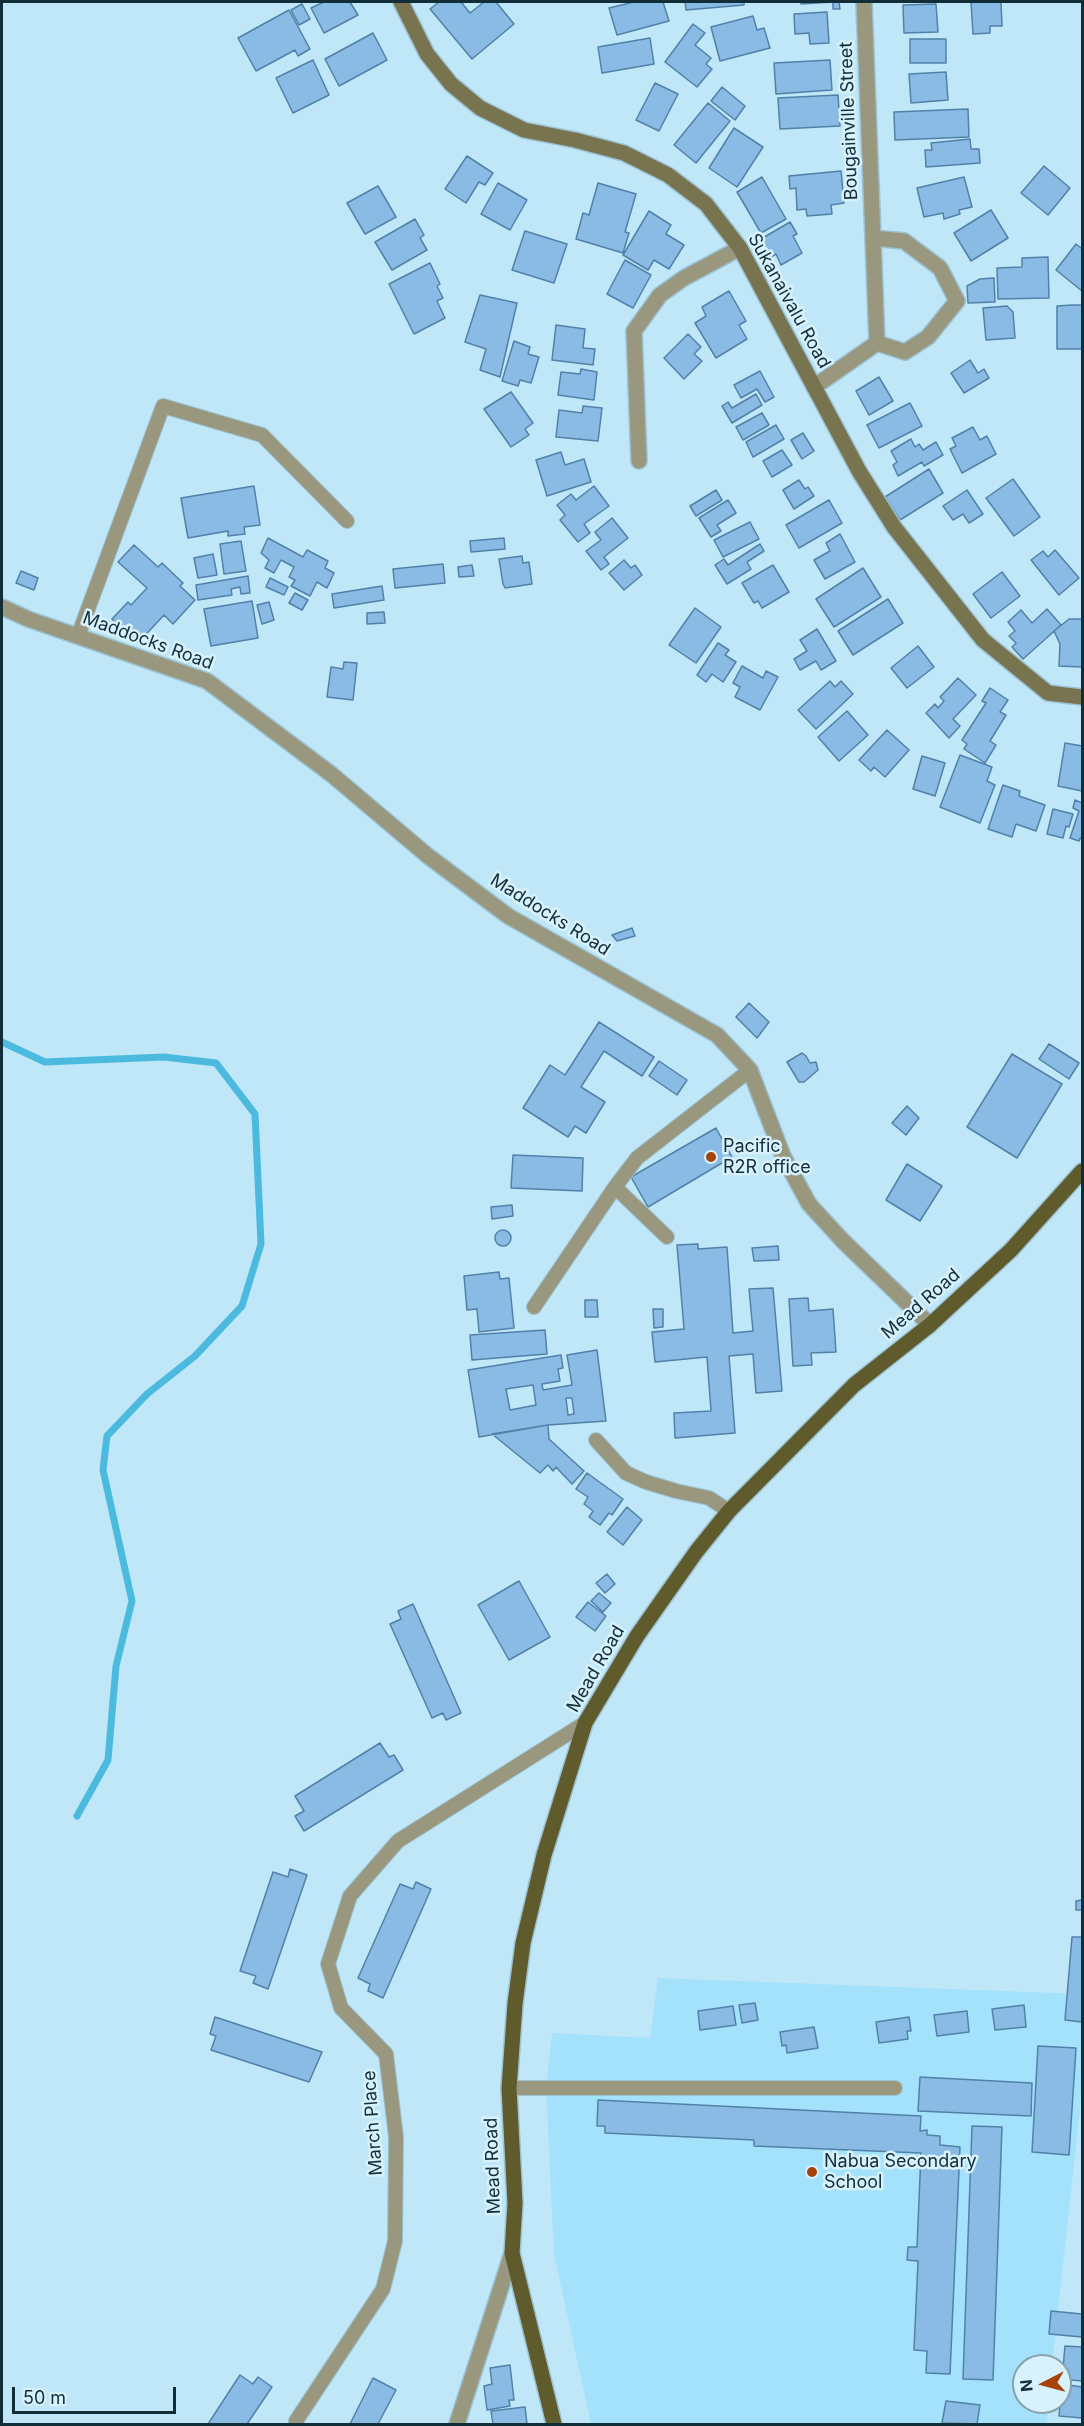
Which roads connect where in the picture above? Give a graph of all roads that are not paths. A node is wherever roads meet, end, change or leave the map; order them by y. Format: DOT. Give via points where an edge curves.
graph roads {
  1 [pos="401,2"];
  2 [pos="864,2"];
  3 [pos="873,238"];
  4 [pos="740,248"];
  5 [pos="877,343"];
  6 [pos="813,387"];
  7 [pos="639,461"];
  8 [pos="347,521"];
  9 [pos="2,607"];
  10 [pos="78,636"];
  11 [pos="1083,697"];
  12 [pos="750,1070"];
  13 [pos="1083,1171"];
  14 [pos="615,1187"];
  15 [pos="667,1237"];
  16 [pos="534,1307"];
  17 [pos="930,1325"];
  18 [pos="596,1440"];
  19 [pos="729,1511"];
  20 [pos="585,1723"];
  21 [pos="509,2088"];
  22 [pos="895,2088"];
  23 [pos="513,2253"];
  24 [pos="296,2421"];
  25 [pos="457,2424"];
  26 [pos="554,2424"];
  1 -- 4 [label="main road, Sukanaivalu Road" via="427,54 451,84 480,108 524,130 624,153 668,175 706,204"];
  2 -- 3 [label="street, Bougainville Street"];
  3 -- 5 [label="street, Bougainville Street"];
  3 -- 5 [label="street" via="904,241 940,268 957,301 928,337 905,352"];
  4 -- 6 [label="main road, Sukanaivalu Road"];
  4 -- 7 [label="street" via="660,295 633,330"];
  5 -- 6 [label="street"];
  6 -- 11 [label="main road, Sukanaivalu Road" via="894,527 983,640 1048,693"];
  8 -- 10 [label="lane" via="262,435 163,406"];
  9 -- 10 [label="street, Maddocks Road"];
  10 -- 12 [label="street, Maddocks Road" via="207,681 508,916 717,1035"];
  12 -- 14 [label="lane" via="637,1158"];
  12 -- 17 [label="street, Maddocks Road" via="783,1156 808,1204"];
  13 -- 17 [label="main road, Mead Road" via="1011,1250"];
  14 -- 15 [label="lane"];
  14 -- 16 [label="lane"];
  17 -- 19 [label="main road, Mead Road" via="854,1385"];
  18 -- 19 [label="lane" via="626,1473 709,1498"];
  19 -- 20 [label="main road, Mead Road" via="637,1636"];
  20 -- 21 [label="main road, Mead Road" via="544,1855 524,1943"];
  20 -- 24 [label="lane, March Place" via="398,1841 350,1896 328,1964 341,2008 386,2054 396,2137 394,2241 383,2289"];
  21 -- 22 [label="lane"];
  21 -- 23 [label="main road, Mead Road" via="515,2203"];
  23 -- 25 [label="street"];
  23 -- 26 [label="main road, Mead Road"];
}
